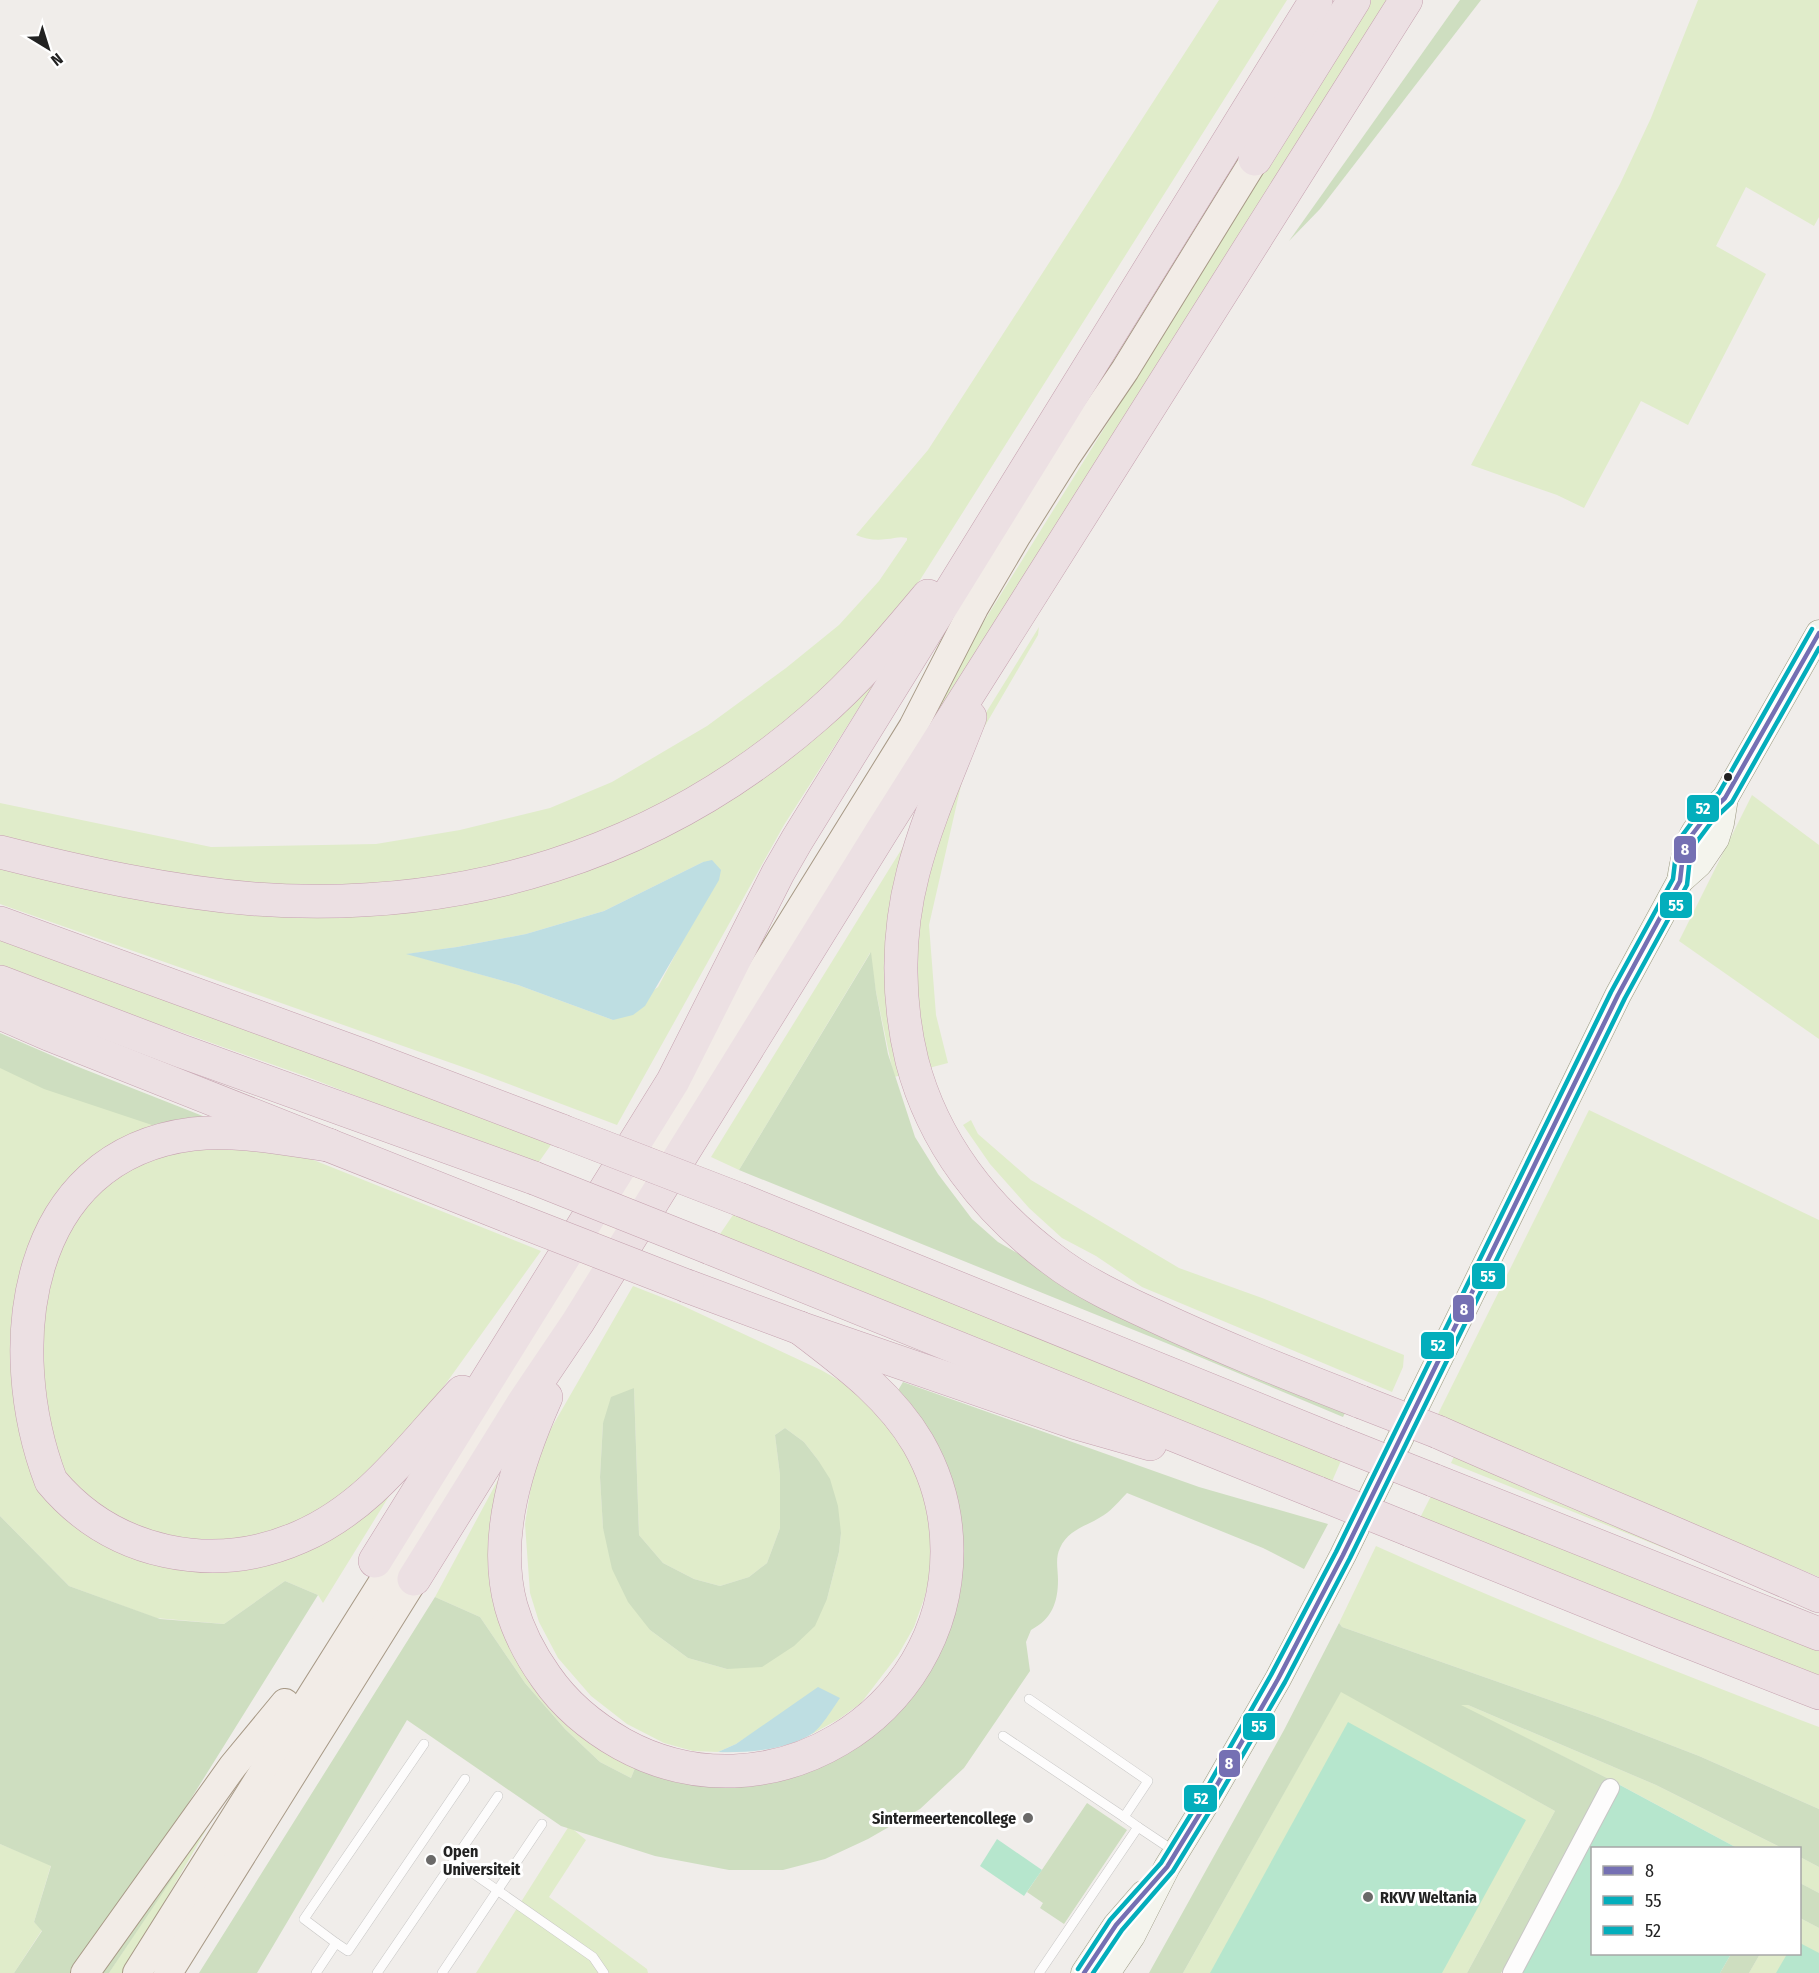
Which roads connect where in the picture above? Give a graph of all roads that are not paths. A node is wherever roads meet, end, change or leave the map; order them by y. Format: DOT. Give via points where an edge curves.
graph roads {
  1 [pos="1316,0"];
  2 [pos="1354,0"];
  3 [pos="1406,0"];
  4 [pos="1424,0"];
  5 [pos="1367,60"];
  6 [pos="1255,159"];
  7 [pos="1001,510"];
  8 [pos="1819,633"];
  9 [pos="1000,643"];
  10 [pos="0,852"];
  11 [pos="0,923"];
  12 [pos="0,982"];
  13 [pos="0,1013"];
  14 [pos="329,1145"];
  15 [pos="578,1322"];
  16 [pos="800,1328"];
  17 [pos="513,1338"];
  18 [pos="1310,1490"];
  19 [pos="375,1561"];
  20 [pos="414,1579"];
  21 [pos="1819,1596"];
  22 [pos="1819,1634"];
  23 [pos="1819,1693"];
  24 [pos="1029,1699"];
  25 [pos="285,1703"];
  26 [pos="1003,1736"];
  27 [pos="424,1744"];
  28 [pos="465,1779"];
  29 [pos="1610,1788"];
  30 [pos="498,1796"];
  31 [pos="1124,1817"];
  32 [pos="542,1824"];
  33 [pos="1138,1827"];
  34 [pos="454,1860"];
  35 [pos="1172,1860"];
  36 [pos="498,1889"];
  37 [pos="336,1943"];
  38 [pos="144,1961"];
  39 [pos="319,1972"];
  40 [pos="1093,1972"];
  41 [pos="85,1973"];
  42 [pos="168,1973"];
  43 [pos="377,1973"];
  44 [pos="442,1973"];
  45 [pos="604,1973"];
  46 [pos="1039,1973"];
  47 [pos="1512,1973"];
  1 -- 7 [label="highway"];
  2 -- 6 [label="highway"];
  3 -- 5 [label="highway"];
  4 -- 5 [label="highway"];
  5 -- 9 [label="highway"];
  6 -- 38 [label="main road" via="1005,554 913,727"];
  7 -- 10 [label="highway" via="860,675 790,738 686,808 633,836 574,860 447,891 375,900 318,901 194,892"];
  7 -- 17 [label="highway" via="797,840 673,1082"];
  8 -- 35 [label="street" via="1725,798 1716,839 1699,864 1680,881 1618,995 1343,1555 1278,1679"];
  9 -- 15 [label="highway"];
  9 -- 21 [label="highway, bridge" via="931,814 912,874 903,928 904,1022 914,1066 931,1114 954,1159 972,1182 1008,1221 1053,1260 1094,1286 1186,1330 1438,1432"];
  11 -- 22 [label="highway, bridge" via="362,1054 741,1200"];
  12 -- 18 [label="highway, bridge" via="534,1178"];
  13 -- 14 [label="highway"];
  14 -- 16 [label="highway, bridge"];
  14 -- 17 [label="highway" via="211,1132 151,1143 113,1158 81,1179 37,1225 17,1262 5,1299 1,1371 16,1428 58,1491 106,1528 157,1549 215,1556 239,1555 283,1544 327,1523 380,1482"];
  15 -- 16 [label="highway" via="520,1464 506,1537 511,1606 539,1667 579,1715 647,1756 708,1771 767,1768 799,1759 851,1733 906,1680 927,1644 941,1601 946,1563 945,1520 927,1460 902,1420 868,1382"];
  15 -- 20 [label="highway"];
  16 -- 18 [label="highway" via="1076,1423"];
  17 -- 19 [label="highway"];
  18 -- 23 [label="highway, bridge"];
  19 -- 25 [label="main road"];
  20 -- 42 [label="main road"];
  24 -- 31 [label="lane" via="1148,1781"];
  25 -- 38 [label="main road" via="180,1886"];
  25 -- 41 [label="main road" via="233,1766"];
  26 -- 31 [label="lane"];
  27 -- 37 [label="lane" via="304,1919"];
  28 -- 37 [label="lane" via="348,1951"];
  29 -- 47 [label="street"];
  30 -- 34 [label="lane"];
  31 -- 33 [label="lane"];
  32 -- 36 [label="lane"];
  33 -- 35 [label="lane"];
  33 -- 46 [label="lane"];
  34 -- 36 [label="lane"];
  34 -- 43 [label="lane"];
  35 -- 40 [label="street" via="1132,1936"];
  36 -- 44 [label="lane"];
  36 -- 45 [label="lane" via="593,1957"];
  37 -- 39 [label="lane"];
}
